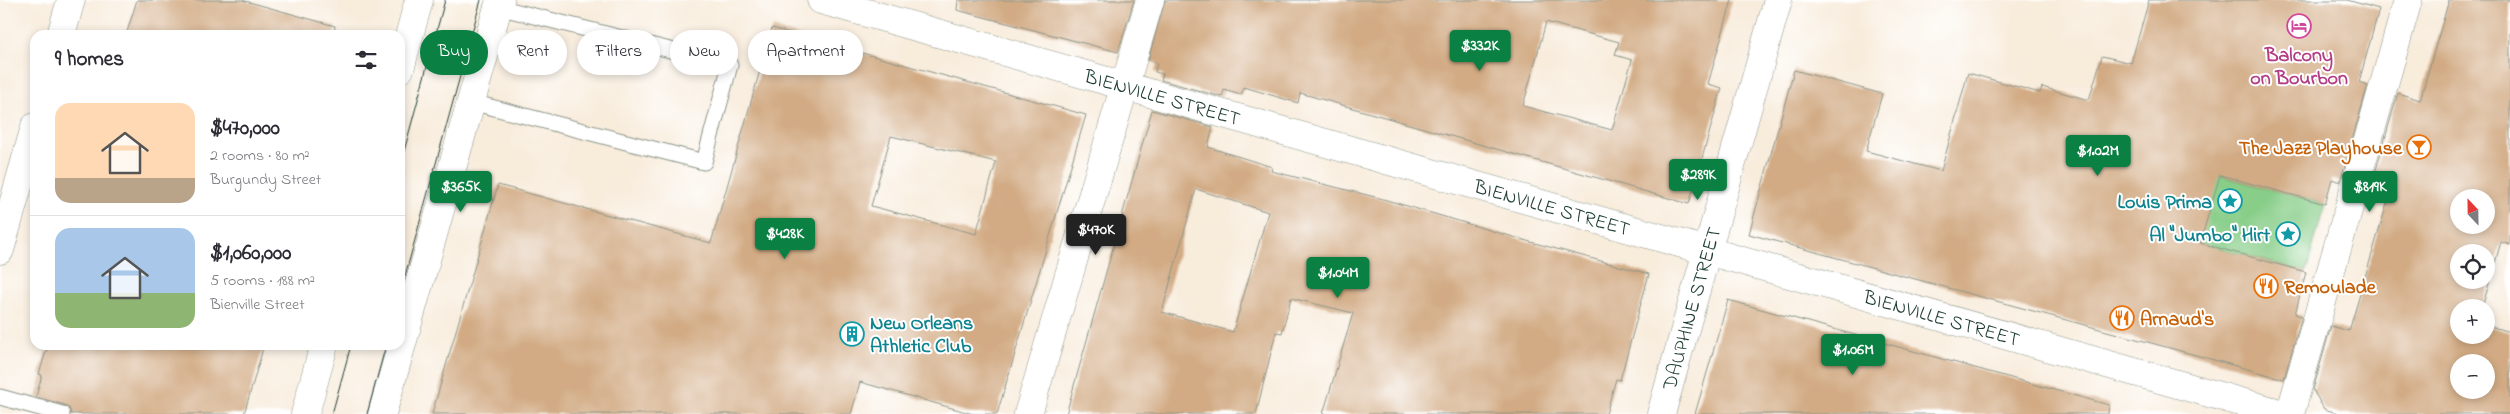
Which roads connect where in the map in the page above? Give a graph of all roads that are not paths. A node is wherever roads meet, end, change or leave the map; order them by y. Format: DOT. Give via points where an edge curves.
graph roads {
  1 [pos="71,0"];
  2 [pos="419,0"];
  3 [pos="821,0"];
  4 [pos="1150,0"];
  5 [pos="1778,0"];
  6 [pos="2408,0"];
  7 [pos="499,3"];
  8 [pos="62,30"];
  9 [pos="405,51"];
  10 [pos="1124,86"];
  11 [pos="471,102"];
  12 [pos="29,172"];
  13 [pos="0,250"];
  14 [pos="1706,250"];
  15 [pos="405,333"];
  16 [pos="323,350"];
  17 [pos="400,350"];
  18 [pos="0,397"];
  19 [pos="62,414"];
  20 [pos="305,414"];
  21 [pos="382,414"];
  22 [pos="1028,414"];
  23 [pos="1661,414"];
  24 [pos="2284,414"];
  25 [pos="2290,414"];
  1 -- 8 [label="street"];
  2 -- 9 [label="street"];
  3 -- 10 [label="street, BIENVILLE STREET"];
  4 -- 10 [label="street"];
  5 -- 14 [label="street, DAUPHINE STREET"];
  6 -- 25 [label="street"];
  7 -- 11 [label="street"];
  7 -- 11 [label="lane" via="730,66 704,162"];
  10 -- 14 [label="street, BIENVILLE STREET"];
  10 -- 22 [label="street"];
  11 -- 15 [label="street"];
  12 -- 13 [label="street"];
  14 -- 23 [label="street, DAUPHINE STREET"];
  14 -- 24 [label="street, BIENVILLE STREET"];
  16 -- 20 [label="street"];
  17 -- 21 [label="street"];
  18 -- 19 [label="lane"];
}
